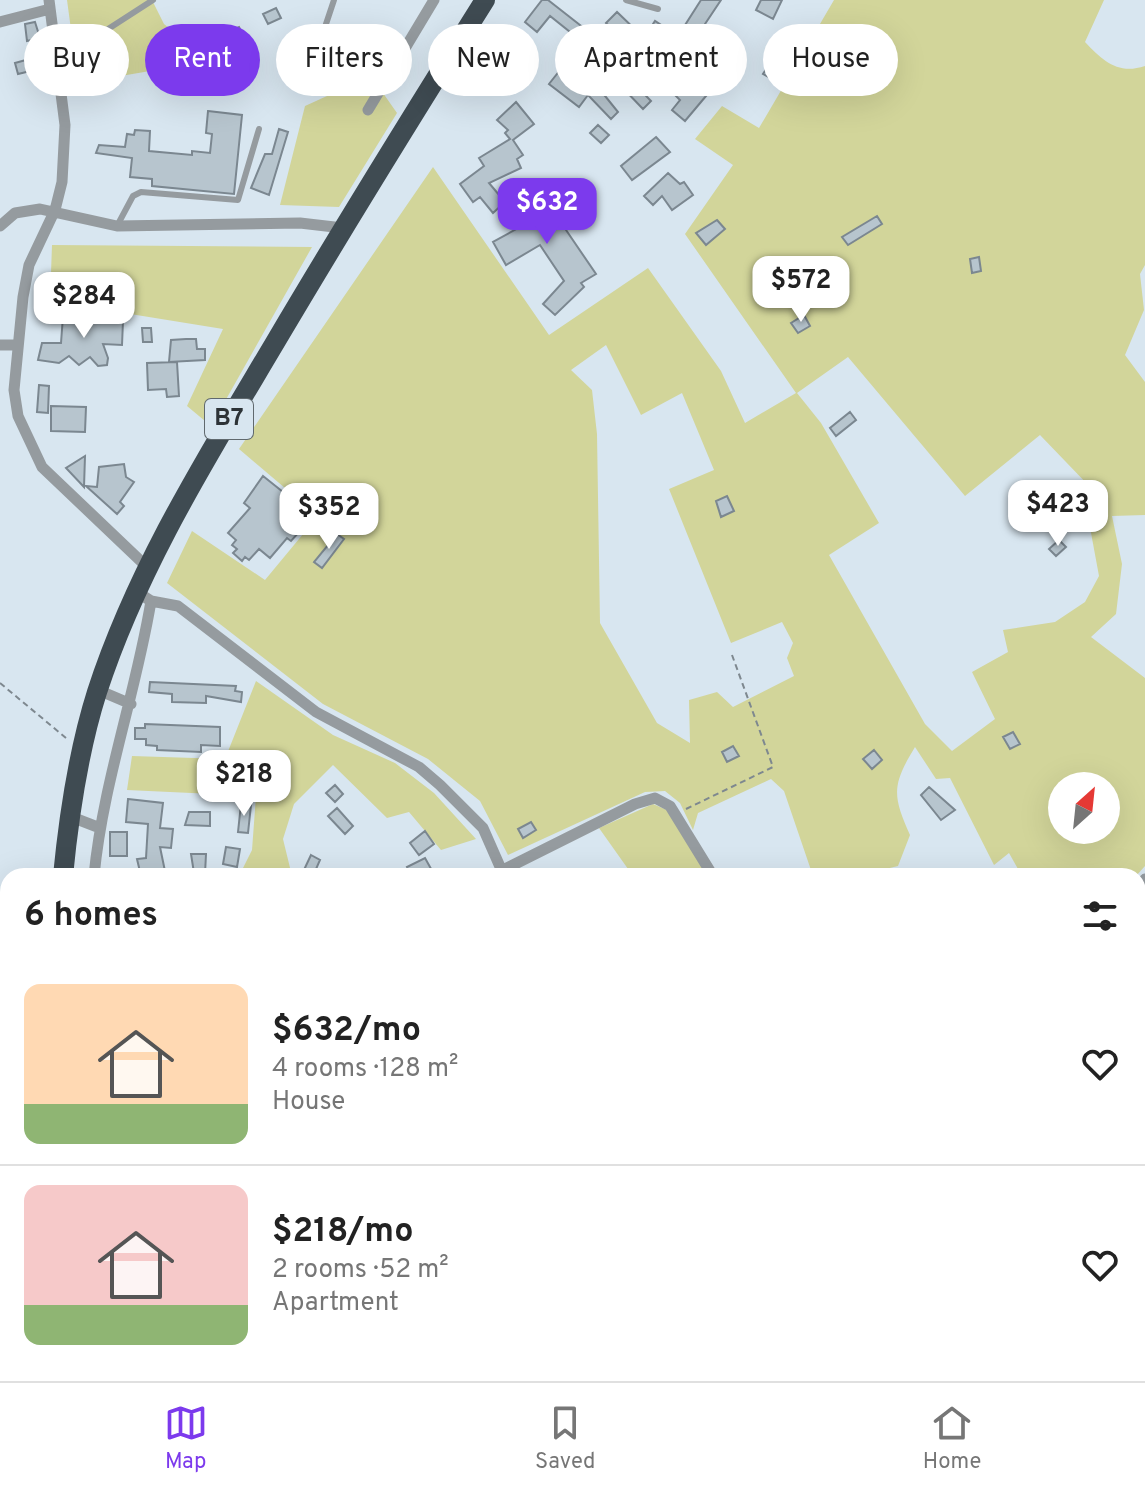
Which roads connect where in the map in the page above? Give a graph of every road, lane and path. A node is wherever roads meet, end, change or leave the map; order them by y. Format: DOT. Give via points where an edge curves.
graph roads {
  1 [pos="153,0"];
  2 [pos="334,0"];
  3 [pos="434,0"];
  4 [pos="485,0"];
  5 [pos="626,0"];
  6 [pos="50,4"];
  7 [pos="658,9"];
  8 [pos="0,22"];
  9 [pos="53,24"];
  10 [pos="116,24"];
  11 [pos="326,24"];
  12 [pos="62,96"];
  13 [pos="368,110"];
  14 [pos="259,129"];
  15 [pos="55,210"];
  16 [pos="0,226"];
  17 [pos="117,226"];
  18 [pos="343,228"];
  19 [pos="0,345"];
  20 [pos="17,345"];
  21 [pos="147,567"];
  22 [pos="144,596"];
  23 [pos="732,655"];
  24 [pos="0,683"];
  25 [pos="98,690"];
  26 [pos="131,704"];
  27 [pos="84,744"];
  28 [pos="675,815"];
  29 [pos="69,816"];
  30 [pos="100,828"];
  31 [pos="64,868"];
  32 [pos="95,868"];
  33 [pos="495,868"];
  34 [pos="504,868"];
  35 [pos="708,868"];
  1 -- 10 [label="lane"];
  2 -- 11 [label="lane"];
  3 -- 13 [label="street"];
  4 -- 18 [label="highway, B7"];
  5 -- 7 [label="lane"];
  6 -- 8 [label="street"];
  6 -- 9 [label="street"];
  12 -- 15 [label="street" via="62,182"];
  14 -- 17 [label="lane" via="238,200 141,192 133,196"];
  15 -- 16 [label="street" via="27,210"];
  15 -- 17 [label="street"];
  15 -- 20 [label="street" via="29,265"];
  17 -- 18 [label="street" via="300,223"];
  18 -- 21 [label="highway, B7" via="189,486"];
  19 -- 20 [label="street"];
  20 -- 21 [label="street" via="14,390 32,450 57,483"];
  21 -- 22 [label="highway, B7"];
  22 -- 25 [label="highway, B7"];
  22 -- 26 [label="street"];
  22 -- 33 [label="street" via="178,606 316,712 419,767 483,828"];
  23 -- 28 [label="path" via="773,767"];
  24 -- 27 [label="path" via="60,735"];
  25 -- 26 [label="street"];
  25 -- 27 [label="highway, B7"];
  26 -- 30 [label="street"];
  27 -- 29 [label="highway, B7"];
  28 -- 34 [label="street" via="665,802 644,801"];
  28 -- 35 [label="street"];
  29 -- 30 [label="street"];
  29 -- 31 [label="highway, B7"];
  30 -- 32 [label="street"];
}
